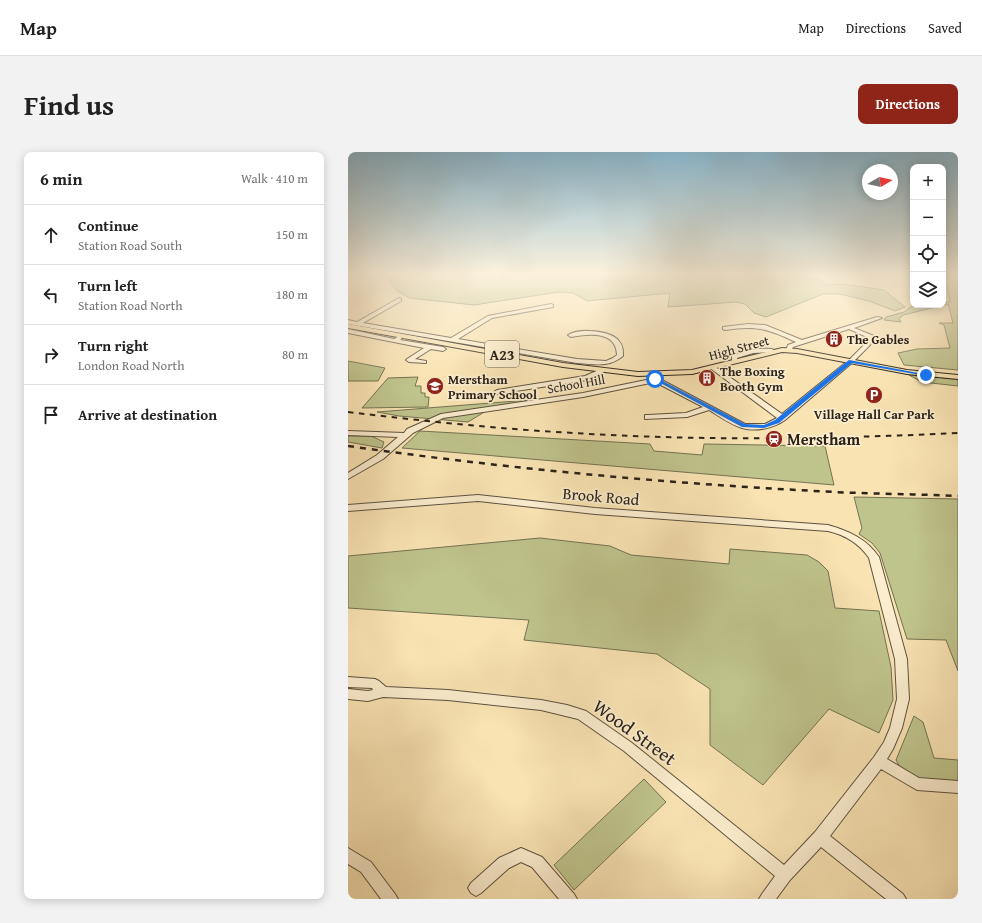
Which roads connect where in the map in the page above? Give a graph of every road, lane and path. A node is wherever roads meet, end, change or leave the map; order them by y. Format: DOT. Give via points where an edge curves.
graph roads {
  1 [pos="384,309"];
  2 [pos="535,309"];
  3 [pos="879,318"];
  4 [pos="348,322"];
  5 [pos="358,324"];
  6 [pos="348,326"];
  7 [pos="725,328"];
  8 [pos="850,328"];
  9 [pos="348,331"];
  10 [pos="571,335"];
  11 [pos="417,336"];
  12 [pos="399,338"];
  13 [pos="452,340"];
  14 [pos="801,342"];
  15 [pos="430,347"];
  16 [pos="443,349"];
  17 [pos="789,350"];
  18 [pos="851,361"];
  19 [pos="424,362"];
  20 [pos="712,367"];
  21 [pos="887,367"];
  22 [pos="601,371"];
  23 [pos="958,372"];
  24 [pos="656,377"];
  25 [pos="958,377"];
  26 [pos="497,392"];
  27 [pos="708,408"];
  28 [pos="648,417"];
  29 [pos="782,418"];
  30 [pos="348,433"];
  31 [pos="404,436"];
  32 [pos="348,478"];
  33 [pos="348,508"];
  34 [pos="348,682"];
  35 [pos="383,692"];
  36 [pos="348,694"];
  37 [pos="879,761"];
  38 [pos="958,786"];
  39 [pos="820,837"];
  40 [pos="348,855"];
  41 [pos="785,876"];
  42 [pos="476,888"];
  43 [pos="390,899"];
  44 [pos="568,899"];
  45 [pos="768,899"];
  46 [pos="898,899"];
  1 -- 5 [label="street"];
  2 -- 13 [label="street" via="490,317"];
  3 -- 8 [label="street"];
  4 -- 5 [label="street"];
  5 -- 11 [label="street"];
  6 -- 12 [label="main road, A23"];
  7 -- 14 [label="street" via="746,324 766,326"];
  8 -- 14 [label="street"];
  8 -- 18 [label="street" via="872,337"];
  9 -- 12 [label="street"];
  10 -- 13 [label="street" via="585,332 608,335 615,339 621,350 620,356 610,363 577,361"];
  11 -- 12 [label="main road, A23"];
  11 -- 13 [label="street"];
  11 -- 22 [label="main road, A23"];
  12 -- 15 [label="street"];
  14 -- 17 [label="street" via="790,346"];
  15 -- 16 [label="street"];
  15 -- 19 [label="street" via="409,360"];
  17 -- 18 [label="main road, High Street / A23"];
  17 -- 20 [label="main road, High Street / A23" via="772,351"];
  18 -- 21 [label="main road, A23"];
  18 -- 29 [label="street"];
  20 -- 24 [label="main road, High Street / A23"];
  20 -- 29 [label="street"];
  21 -- 23 [label="main road, A23"];
  21 -- 25 [label="main road, A23" via="906,372"];
  22 -- 24 [label="main road, A23"];
  22 -- 26 [label="street" via="587,378"];
  24 -- 27 [label="street"];
  24 -- 31 [label="street, School Hill" via="630,386 583,395 451,413 417,426"];
  27 -- 28 [label="street" via="687,415"];
  27 -- 29 [label="street" via="744,426 771,425"];
  30 -- 31 [label="street"];
  31 -- 32 [label="street, School Hill" via="380,457"];
  33 -- 37 [label="street, Brook Road" via="478,498 594,511 828,528 850,535 874,557 901,659 903,699 900,714 889,745"];
  34 -- 35 [label="street, Wood Street" via="375,684"];
  35 -- 36 [label="street, Wood Street" via="368,696"];
  35 -- 41 [label="street, Wood Street" via="448,695 541,705 582,715 628,747"];
  37 -- 38 [label="street" via="917,784"];
  37 -- 39 [label="street, Brook Road"];
  39 -- 41 [label="street, Brook Road"];
  39 -- 46 [label="street"];
  40 -- 43 [label="street" via="366,867"];
  41 -- 45 [label="street, Brook Road"];
  42 -- 44 [label="street" via="504,863 521,855 537,862"];
}
